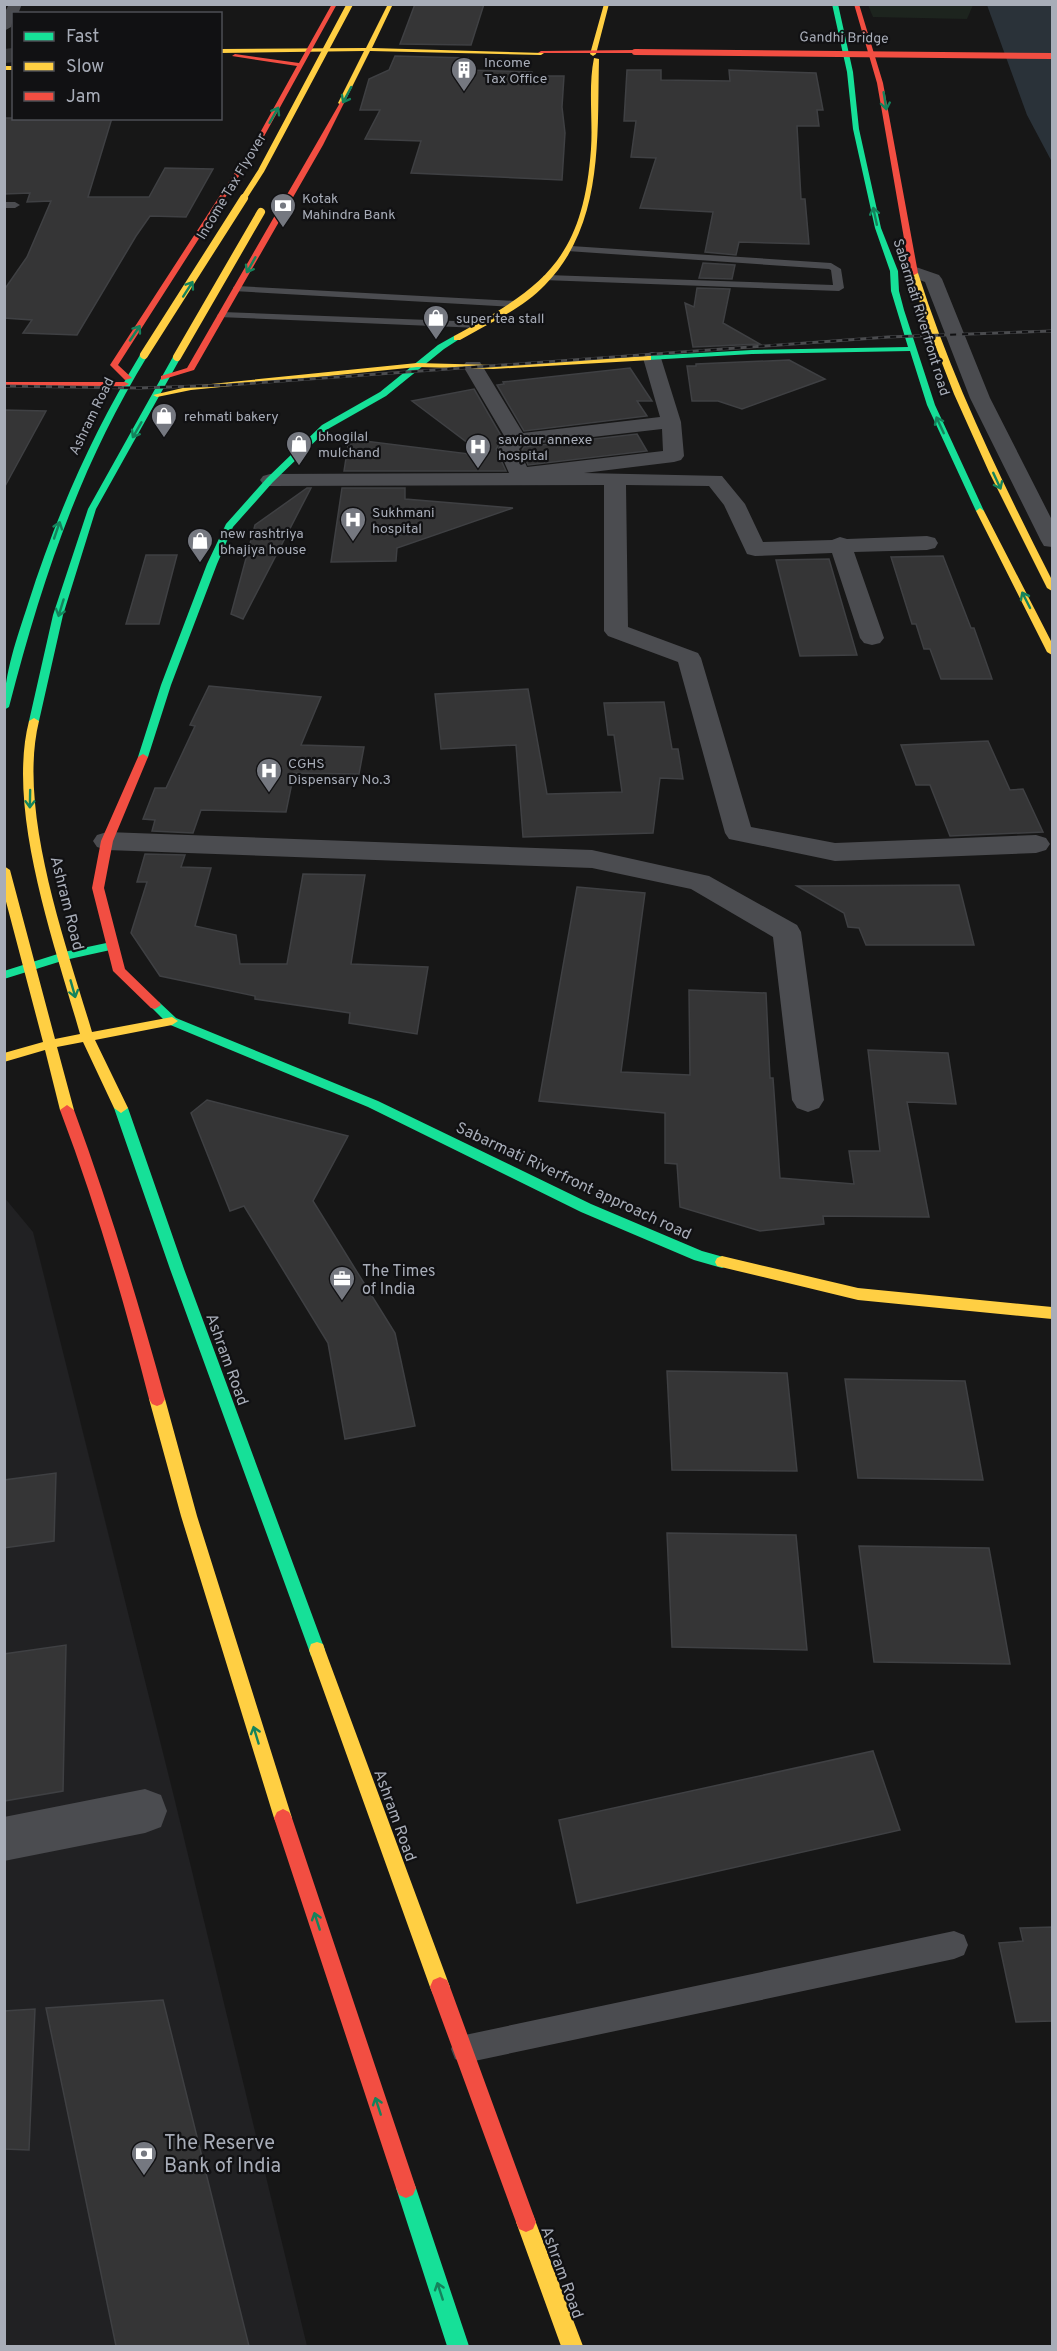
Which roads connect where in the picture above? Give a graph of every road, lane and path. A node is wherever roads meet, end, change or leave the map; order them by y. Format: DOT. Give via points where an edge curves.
graph roads {
  1 [pos="16,4"];
  2 [pos="335,4"];
  3 [pos="350,4"];
  4 [pos="391,4"];
  5 [pos="607,4"];
  6 [pos="835,4"];
  7 [pos="856,4"];
  8 [pos="4,27"];
  9 [pos="358,34"];
  10 [pos="222,51"];
  11 [pos="309,52"];
  12 [pos="368,53"];
  13 [pos="238,54"];
  14 [pos="437,54"];
  15 [pos="635,55"];
  16 [pos="342,56"];
  17 [pos="595,56"];
  18 [pos="1053,56"];
  19 [pos="222,57"];
  20 [pos="1053,63"];
  21 [pos="270,196"];
  22 [pos="571,249"];
  23 [pos="913,271"];
  24 [pos="547,278"];
  25 [pos="275,282"];
  26 [pos="237,290"];
  27 [pos="528,294"];
  28 [pos="514,304"];
  29 [pos="222,315"];
  30 [pos="480,325"];
  31 [pos="912,349"];
  32 [pos="652,358"];
  33 [pos="417,365"];
  34 [pos="473,366"];
  35 [pos="164,378"];
  36 [pos="127,381"];
  37 [pos="4,384"];
  38 [pos="157,395"];
  39 [pos="671,422"];
  40 [pos="517,440"];
  41 [pos="615,479"];
  42 [pos="270,480"];
  43 [pos="1053,541"];
  44 [pos="927,543"];
  45 [pos="840,544"];
  46 [pos="1053,588"];
  47 [pos="872,638"];
  48 [pos="1053,652"];
  49 [pos="4,707"];
  50 [pos="107,841"];
  51 [pos="1036,844"];
  52 [pos="4,870"];
  53 [pos="111,946"];
  54 [pos="64,956"];
  55 [pos="29,969"];
  56 [pos="4,975"];
  57 [pos="172,1021"];
  58 [pos="87,1037"];
  59 [pos="51,1044"];
  60 [pos="4,1058"];
  61 [pos="808,1100"];
  62 [pos="1053,1312"];
  63 [pos="145,1811"];
  64 [pos="4,1839"];
  65 [pos="954,1946"];
  66 [pos="465,2049"];
  67 [pos="458,2346"];
  68 [pos="572,2346"];
  1 -- 8 [label="street"];
  2 -- 11 [label="main road"];
  36 -- 3 [label="main road, Income Tax Flyover, one-way, bridge" via="261,171"];
  4 -- 12 [label="main road"];
  5 -- 17 [label="main road"];
  31 -- 6 [label="main road, Sabarmati Riverfront road, one-way" via="895,291 894,271 878,228"];
  7 -- 23 [label="main road, Sabarmati Riverfront road, one-way" via="881,81"];
  9 -- 16 [label="main road"];
  10 -- 13 [label="main road"];
  11 -- 13 [label="main road"];
  11 -- 13 [label="main road"];
  11 -- 16 [label="main road"];
  36 -- 11 [label="main road, one-way" via="114,365 259,140"];
  12 -- 14 [label="main road"];
  12 -- 14 [label="main road" via="393,45"];
  12 -- 16 [label="main road"];
  12 -- 26 [label="main road, one-way"];
  13 -- 19 [label="main road"];
  14 -- 17 [label="main road"];
  15 -- 17 [label="main road"];
  15 -- 18 [label="main road, Gandhi Bridge, bridge"];
  15 -- 20 [label="main road, Gandhi Bridge"];
  17 -- 22 [label="main road" via="591,185 585,217"];
  21 -- 35 [label="main road, bridge"];
  22 -- 24 [label="main road"];
  22 -- 24 [label="lane" via="831,266 836,269 838,288"];
  23 -- 43 [label="street" via="933,279 980,398"];
  23 -- 46 [label="main road, Sabarmati Riverfront road, one-way" via="956,395"];
  24 -- 27 [label="main road"];
  25 -- 27 [label="lane"];
  26 -- 28 [label="lane"];
  26 -- 29 [label="main road"];
  27 -- 28 [label="main road"];
  28 -- 30 [label="main road"];
  29 -- 30 [label="lane"];
  29 -- 35 [label="main road" via="190,370"];
  30 -- 33 [label="main road"];
  31 -- 32 [label="main road"];
  48 -- 31 [label="main road, Sabarmati Riverfront road, one-way" via="968,487 931,405"];
  32 -- 34 [label="main road"];
  32 -- 39 [label="street"];
  33 -- 34 [label="main road"];
  33 -- 38 [label="main road" via="190,388"];
  33 -- 42 [label="main road" via="383,394 325,427"];
  34 -- 40 [label="street"];
  35 -- 38 [label="main road, Ashram Road"];
  36 -- 37 [label="main road"];
  49 -- 36 [label="main road, Ashram Road, one-way" via="27,616 64,509"];
  38 -- 54 [label="main road, Ashram Road, one-way" via="92,509 58,615 30,737 30,810"];
  39 -- 40 [label="street"];
  39 -- 40 [label="street" via="674,456 520,474 508,448"];
  41 -- 42 [label="street"];
  41 -- 45 [label="street" via="714,480 734,504 755,549"];
  41 -- 51 [label="street" via="616,632 688,658 739,832 835,852"];
  42 -- 50 [label="main road" via="229,526 166,685 149,744"];
  44 -- 45 [label="street"];
  45 -- 47 [label="street"];
  50 -- 53 [label="main road" via="98,888"];
  50 -- 61 [label="street" via="592,859 699,882 787,932"];
  52 -- 55 [label="main road"];
  53 -- 54 [label="main road"];
  53 -- 57 [label="main road" via="119,971"];
  54 -- 55 [label="main road"];
  54 -- 58 [label="main road, Ashram Road, one-way"];
  55 -- 56 [label="main road"];
  55 -- 59 [label="main road"];
  57 -- 58 [label="main road"];
  57 -- 62 [label="main road, Sabarmati Riverfront approach road" via="373,1104 586,1208 699,1256 858,1294"];
  58 -- 59 [label="main road"];
  58 -- 66 [label="main road, Ashram Road" via="125,1116 177,1269"];
  59 -- 60 [label="main road"];
  67 -- 59 [label="main road, one-way" via="268,1772 189,1516 129,1295 70,1120"];
  63 -- 64 [label="street"];
  65 -- 66 [label="lane"];
  66 -- 68 [label="main road, Ashram Road"];
}
